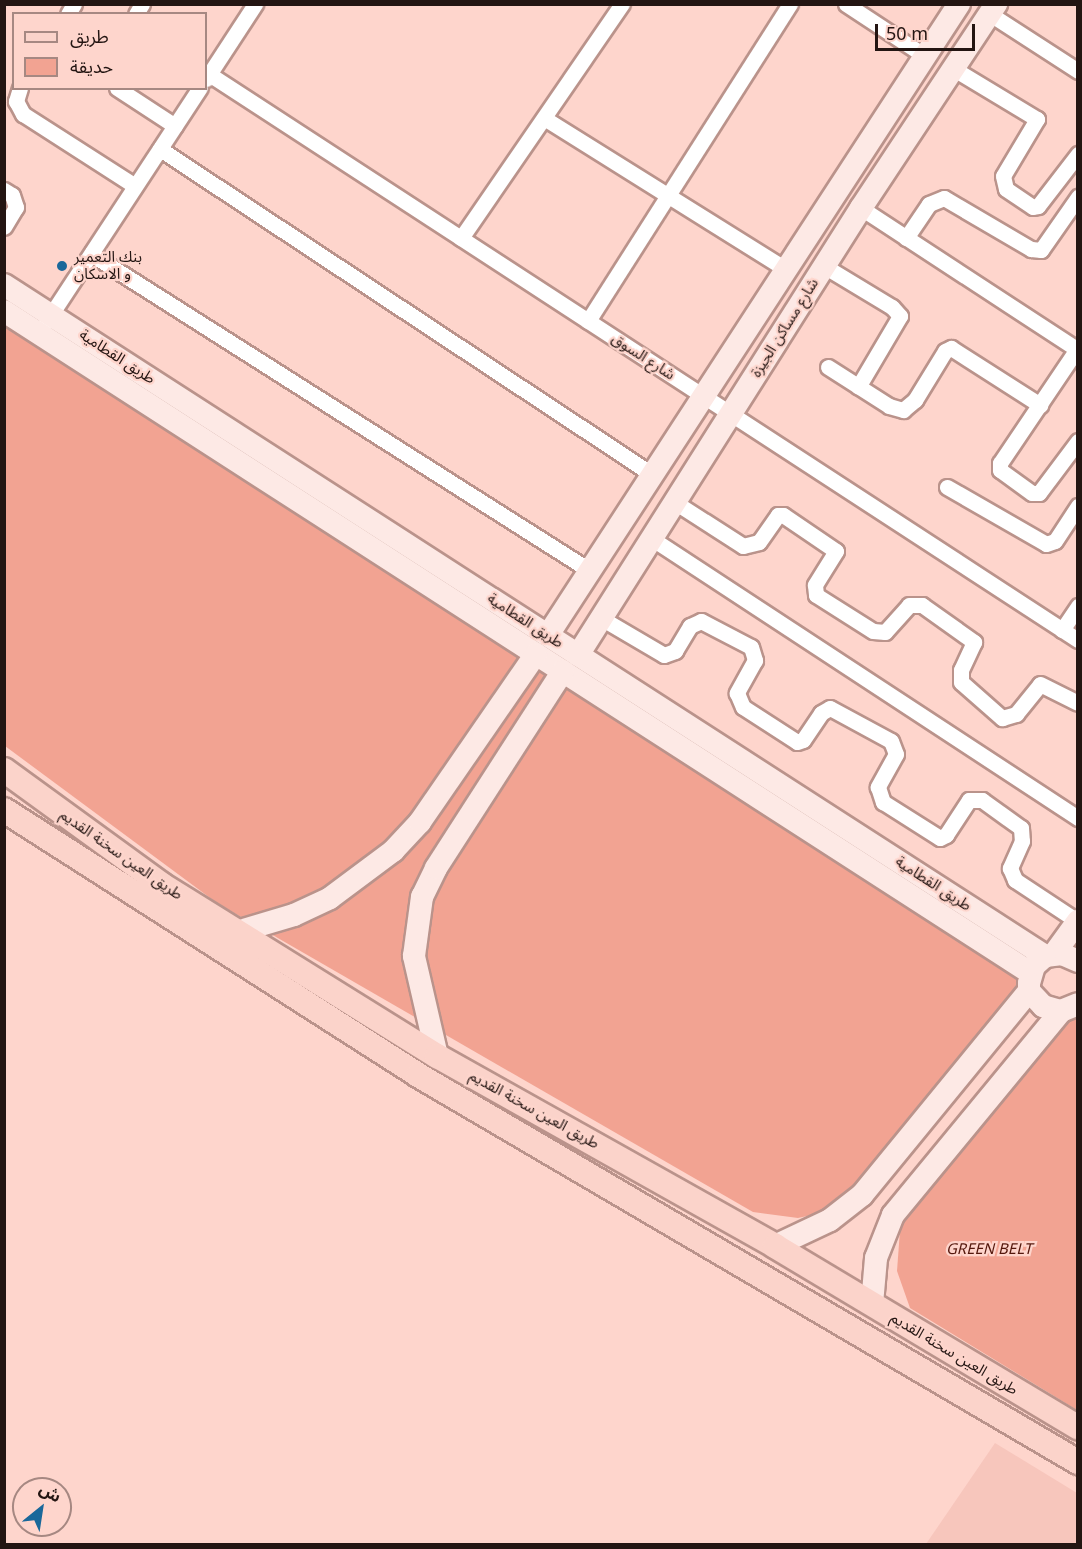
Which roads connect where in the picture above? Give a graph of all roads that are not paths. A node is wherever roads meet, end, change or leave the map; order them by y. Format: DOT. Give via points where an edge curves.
graph roads {
  1 [pos="255,4"];
  2 [pos="622,4"];
  3 [pos="790,4"];
  4 [pos="846,4"];
  5 [pos="959,4"];
  6 [pos="993,9"];
  7 [pos="925,56"];
  8 [pos="954,69"];
  9 [pos="1077,71"];
  10 [pos="207,77"];
  11 [pos="19,90"];
  12 [pos="120,90"];
  13 [pos="199,90"];
  14 [pos="11,106"];
  15 [pos="544,118"];
  16 [pos="175,126"];
  17 [pos="160,149"];
  18 [pos="1077,153"];
  19 [pos="135,186"];
  20 [pos="4,190"];
  21 [pos="669,194"];
  22 [pos="1077,197"];
  23 [pos="861,208"];
  24 [pos="4,227"];
  25 [pos="461,238"];
  26 [pos="906,238"];
  27 [pos="91,254"];
  28 [pos="824,266"];
  29 [pos="786,268"];
  30 [pos="4,285"];
  31 [pos="4,311"];
  32 [pos="588,321"];
  33 [pos="45,324"];
  34 [pos="1077,349"];
  35 [pos="828,367"];
  36 [pos="858,387"];
  37 [pos="703,396"];
  38 [pos="1040,405"];
  39 [pos="731,414"];
  40 [pos="1077,441"];
  41 [pos="653,475"];
  42 [pos="947,487"];
  43 [pos="673,501"];
  44 [pos="1077,506"];
  45 [pos="651,538"];
  46 [pos="589,570"];
  47 [pos="1077,606"];
  48 [pos="601,618"];
  49 [pos="1062,630"];
  50 [pos="1077,640"];
  51 [pos="542,645"];
  52 [pos="571,663"];
  53 [pos="1077,703"];
  54 [pos="4,770"];
  55 [pos="4,810"];
  56 [pos="1077,818"];
  57 [pos="1077,921"];
  58 [pos="237,932"];
  59 [pos="1049,955"];
  60 [pos="1077,961"];
  61 [pos="1030,982"];
  62 [pos="1069,1007"];
  63 [pos="437,1056"];
  64 [pos="775,1246"];
  65 [pos="873,1304"];
  66 [pos="1077,1427"];
  67 [pos="1077,1462"];
  1 -- 10 [label="street"];
  2 -- 15 [label="street"];
  3 -- 21 [label="street"];
  4 -- 7 [label="street"];
  5 -- 7 [label="street, شارع مساكن الجيزة"];
  6 -- 8 [label="street, شارع مساكن الجيزة"];
  6 -- 9 [label="street"];
  7 -- 29 [label="street, شارع مساكن الجيزة"];
  8 -- 18 [label="street" via="1036,119 1003,176 1006,189 1033,207 1038,206"];
  8 -- 23 [label="street, شارع مساكن الجيزة"];
  10 -- 25 [label="street, شارع السوق"];
  11 -- 14 [label="street"];
  12 -- 16 [label="street"];
  13 -- 16 [label="street"];
  14 -- 19 [label="street"];
  15 -- 21 [label="street"];
  15 -- 25 [label="street"];
  16 -- 17 [label="street"];
  17 -- 19 [label="street"];
  17 -- 41 [label="street"];
  19 -- 27 [label="street"];
  20 -- 24 [label="street" via="12,195 16,207"];
  21 -- 29 [label="street"];
  21 -- 32 [label="street"];
  22 -- 26 [label="street" via="1041,250 1031,249 944,198 928,204"];
  23 -- 26 [label="street"];
  23 -- 28 [label="street, شارع مساكن الجيزة"];
  25 -- 32 [label="street, شارع السوق"];
  26 -- 34 [label="street"];
  27 -- 33 [label="street"];
  27 -- 46 [label="street"];
  28 -- 36 [label="street" via="892,307 900,316"];
  28 -- 39 [label="street, شارع مساكن الجيزة"];
  29 -- 37 [label="street, شارع مساكن الجيزة"];
  30 -- 33 [label="street, طريق القطامية"];
  31 -- 33 [label="street, طريق القطامية"];
  32 -- 37 [label="street, شارع السوق"];
  33 -- 51 [label="street, طريق القطامية"];
  34 -- 38 [label="street"];
  35 -- 36 [label="street"];
  36 -- 38 [label="street" via="903,410 915,400 945,351 951,348"];
  37 -- 39 [label="street, شارع السوق"];
  37 -- 41 [label="street, شارع مساكن الجيزة"];
  38 -- 40 [label="street" via="1000,463 1001,472 1032,493 1039,493"];
  39 -- 43 [label="street, شارع مساكن الجيزة"];
  39 -- 49 [label="street, شارع السوق"];
  41 -- 46 [label="street, شارع مساكن الجيزة"];
  42 -- 44 [label="street" via="1046,544 1055,541"];
  43 -- 45 [label="street, شارع مساكن الجيزة"];
  43 -- 53 [label="street" via="743,546 759,542 778,515 783,515 836,551 815,585 816,595 873,631 885,632 909,605 922,605 974,642 961,670 960,682 1002,718 1016,714 1040,684"];
  45 -- 48 [label="street, شارع مساكن الجيزة"];
  45 -- 56 [label="street"];
  46 -- 51 [label="street, شارع مساكن الجيزة"];
  47 -- 49 [label="street"];
  48 -- 52 [label="street, شارع مساكن الجيزة"];
  48 -- 57 [label="street" via="664,655 675,651 690,626 701,621 751,647 755,660 737,693 743,706 797,742 830,708 891,741 896,754 878,787 884,802 940,838 969,800 982,800 1021,828 1022,841 1010,868 1015,880"];
  49 -- 50 [label="street, شارع السوق"];
  51 -- 52 [label="street, طريق القطامية"];
  51 -- 58 [label="street, شارع مساكن الجيزة" via="420,822 393,851 363,877 321,903"];
  52 -- 59 [label="street, طريق القطامية"];
  52 -- 61 [label="street, طريق القطامية"];
  52 -- 63 [label="street, شارع مساكن الجيزة" via="436,868 422,897 414,956"];
  54 -- 58 [label="main road, طريق العين سخنة القديم" via="162,885"];
  55 -- 67 [label="main road, طريق العين سخنة القديم" via="418,1075"];
  57 -- 59 [label="street"];
  58 -- 63 [label="main road, طريق العين سخنة القديم"];
  59 -- 60 [label="street, طريق القطامية"];
  59 -- 61 [label="street"];
  61 -- 62 [label="street, طريق القطامية" via="1043,1006"];
  61 -- 64 [label="street" via="862,1195 830,1220"];
  62 -- 65 [label="street" via="893,1215 876,1258"];
  63 -- 64 [label="main road, طريق العين سخنة القديم"];
  64 -- 65 [label="main road, طريق العين سخنة القديم"];
  65 -- 66 [label="main road, طريق العين سخنة القديم"];
}
